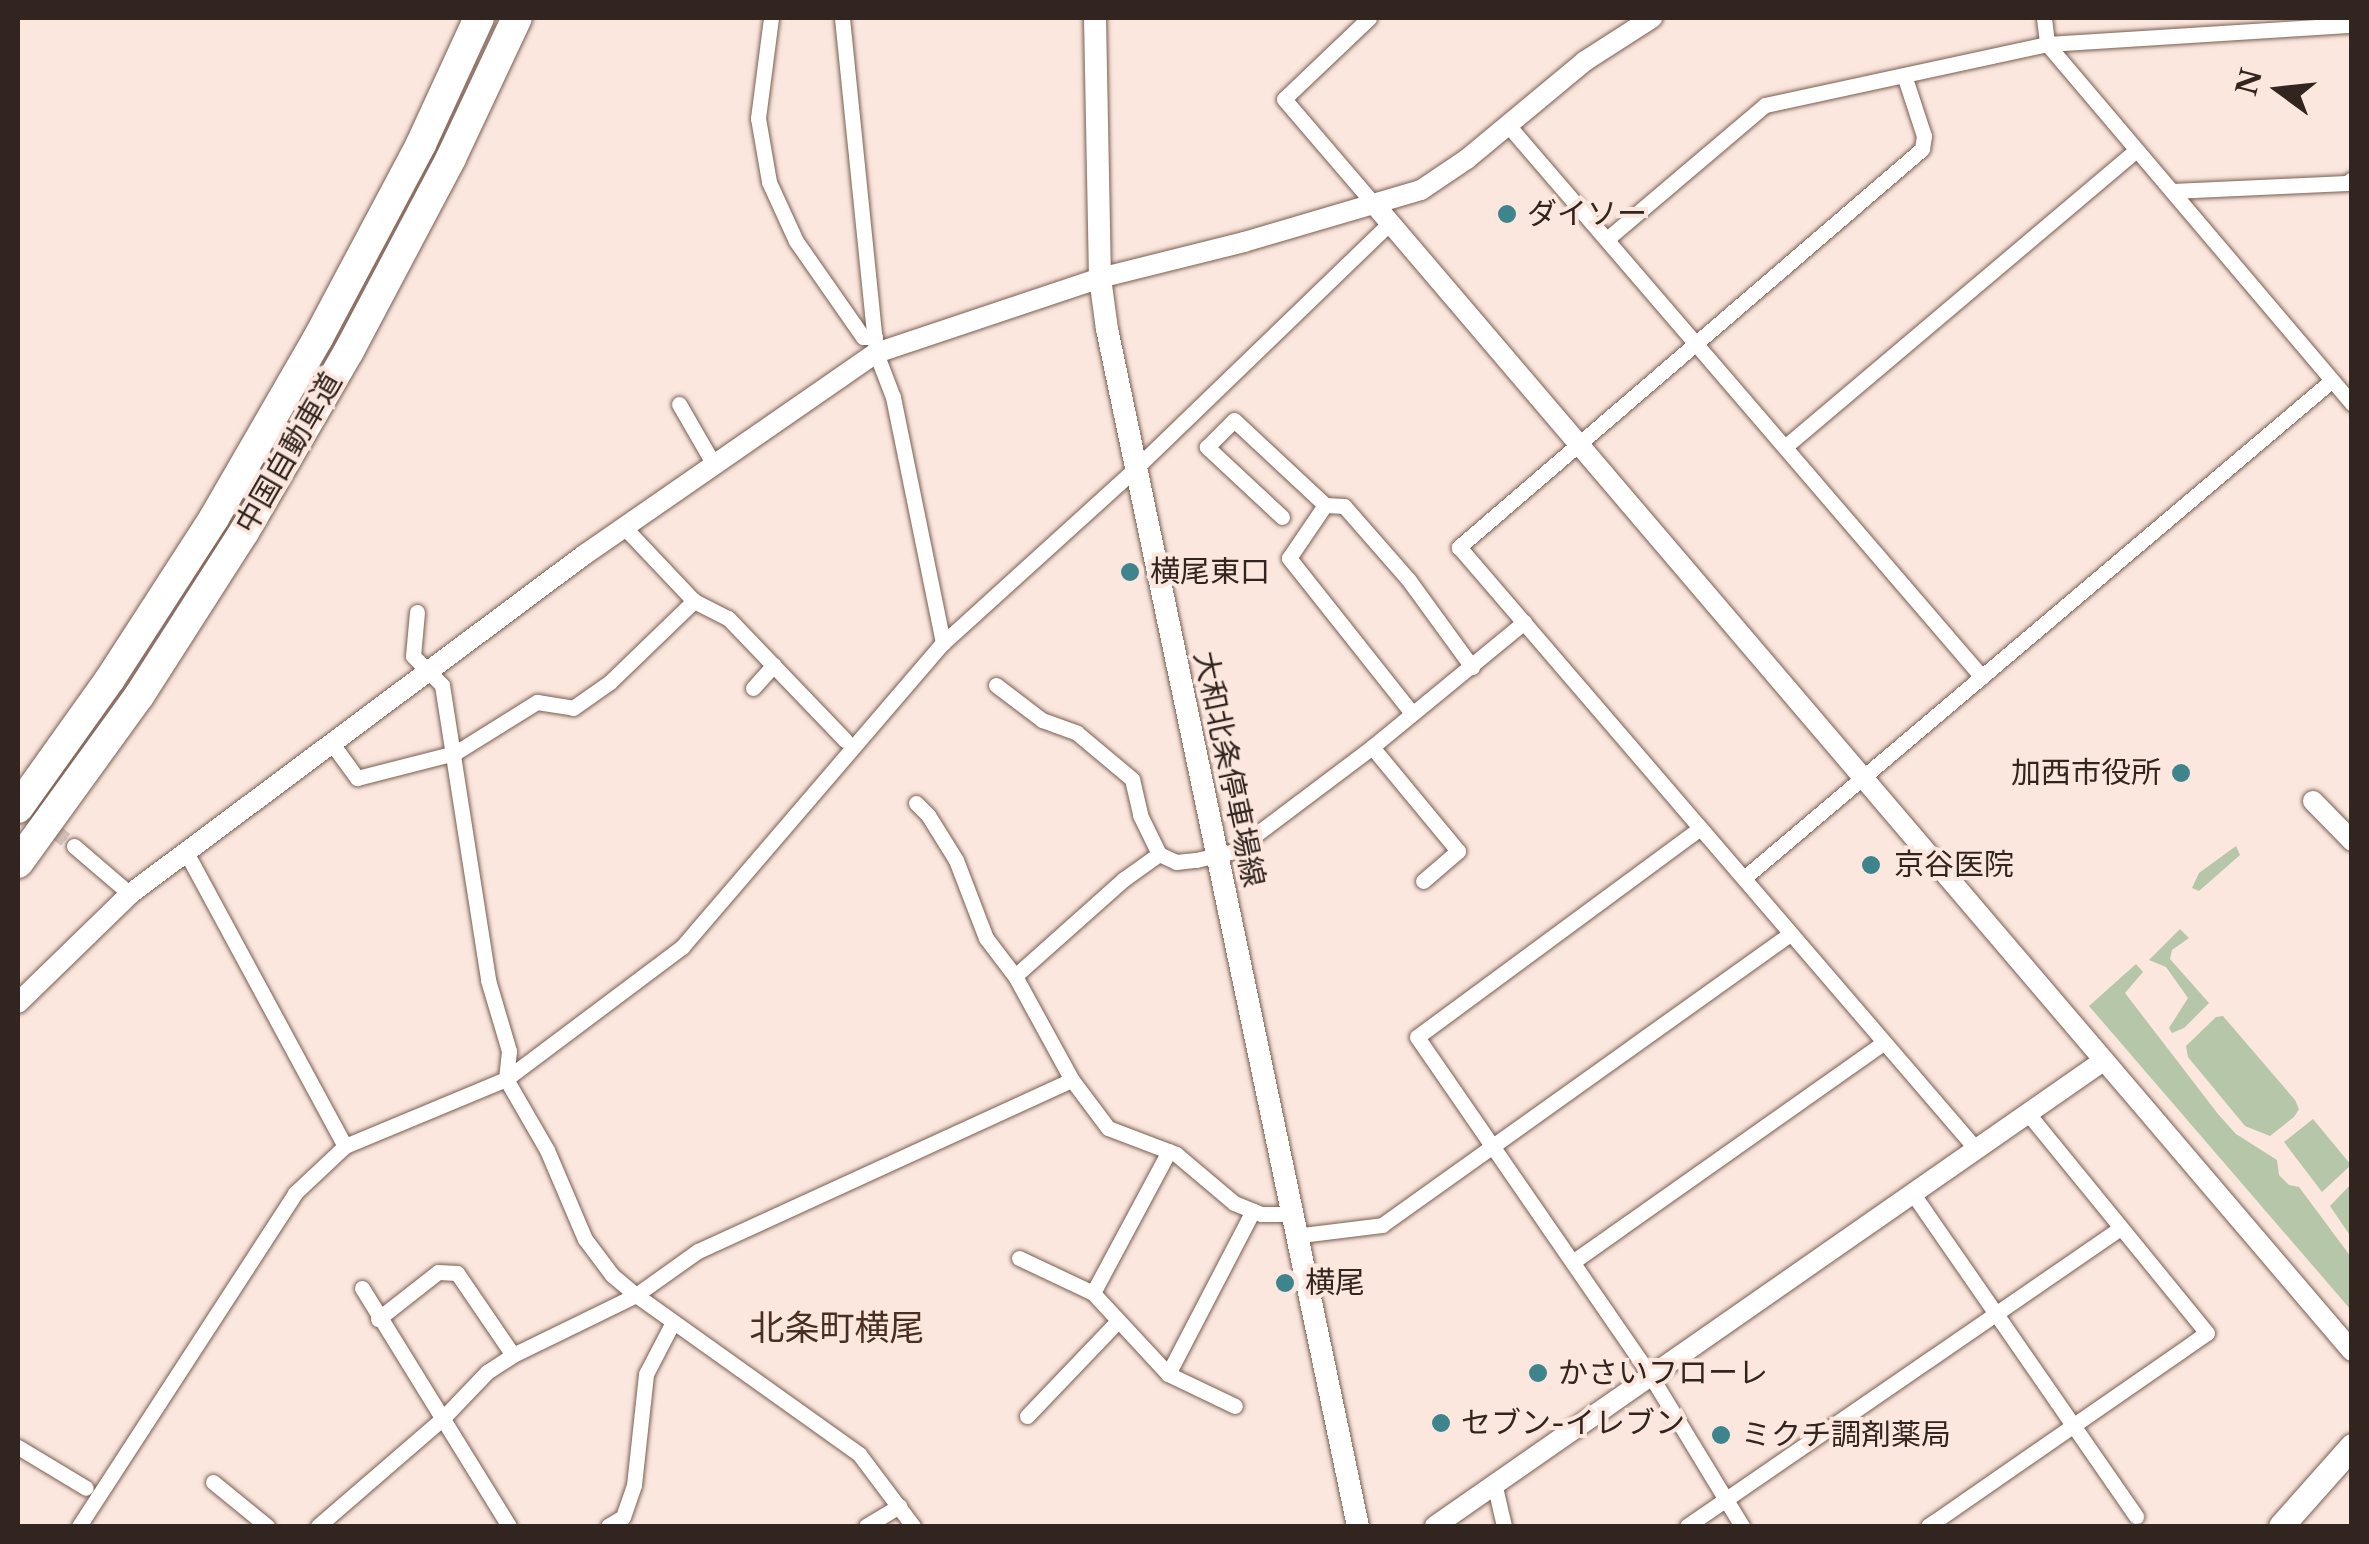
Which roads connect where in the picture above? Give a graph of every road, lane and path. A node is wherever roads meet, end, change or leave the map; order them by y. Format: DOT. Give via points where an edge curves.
graph roads {
  1 [pos="479,18"];
  2 [pos="517,18"];
  3 [pos="771,18"];
  4 [pos="842,18"];
  5 [pos="1095,18"];
  6 [pos="1369,18"];
  7 [pos="1652,18"];
  8 [pos="2044,18"];
  9 [pos="2352,24"];
  10 [pos="2047,44"];
  11 [pos="1904,75"];
  12 [pos="1506,124"];
  13 [pos="2135,151"];
  14 [pos="2350,184"];
  15 [pos="2172,191"];
  16 [pos="1374,204"];
  17 [pos="1390,222"];
  18 [pos="1607,239"];
  19 [pos="1100,278"];
  20 [pos="1695,341"];
  21 [pos="875,345"];
  22 [pos="2331,381"];
  23 [pos="679,404"];
  24 [pos="2352,404"];
  25 [pos="1579,444"];
  26 [pos="1786,446"];
  27 [pos="713,462"];
  28 [pos="1136,468"];
  29 [pos="1324,505"];
  30 [pos="1282,517"];
  31 [pos="624,527"];
  32 [pos="694,601"];
  33 [pos="417,612"];
  34 [pos="1524,622"];
  35 [pos="943,643"];
  36 [pos="774,665"];
  37 [pos="1472,667"];
  38 [pos="428,672"];
  39 [pos="1982,677"];
  40 [pos="996,685"];
  41 [pos="753,688"];
  42 [pos="1412,713"];
  43 [pos="845,740"];
  44 [pos="333,744"];
  45 [pos="1372,746"];
  46 [pos="455,753"];
  47 [pos="1864,778"];
  48 [pos="2312,801"];
  49 [pos="916,803"];
  50 [pos="18,808"];
  51 [pos="1699,828"];
  52 [pos="2352,841"];
  53 [pos="74,846"];
  54 [pos="186,854"];
  55 [pos="1160,854"];
  56 [pos="1216,858"];
  57 [pos="18,863"];
  58 [pos="1744,878"];
  59 [pos="1423,882"];
  60 [pos="130,894"];
  61 [pos="1790,935"];
  62 [pos="1015,976"];
  63 [pos="18,1004"];
  64 [pos="1884,1043"];
  65 [pos="2103,1061"];
  66 [pos="506,1079"];
  67 [pos="1072,1080"];
  68 [pos="2029,1116"];
  69 [pos="1495,1145"];
  70 [pos="345,1146"];
  71 [pos="1977,1150"];
  72 [pos="1170,1151"];
  73 [pos="1913,1194"];
  74 [pos="1253,1211"];
  75 [pos="1292,1225"];
  76 [pos="2119,1229"];
  77 [pos="1019,1258"];
  78 [pos="1574,1261"];
  79 [pos="362,1288"];
  80 [pos="1093,1293"];
  81 [pos="636,1296"];
  82 [pos="1996,1315"];
  83 [pos="378,1319"];
  84 [pos="1116,1323"];
  85 [pos="672,1324"];
  86 [pos="2352,1351"];
  87 [pos="513,1354"];
  88 [pos="1168,1374"];
  89 [pos="1652,1378"];
  90 [pos="1235,1406"];
  91 [pos="1027,1416"];
  92 [pos="443,1418"];
  93 [pos="2073,1426"];
  94 [pos="2352,1446"];
  95 [pos="18,1448"];
  96 [pos="213,1482"];
  97 [pos="1495,1487"];
  98 [pos="86,1488"];
  99 [pos="1726,1500"];
  100 [pos="899,1506"];
  101 [pos="2136,1516"];
  102 [pos="79,1526"];
  103 [pos="267,1526"];
  104 [pos="318,1526"];
  105 [pos="509,1526"];
  106 [pos="608,1526"];
  107 [pos="866,1526"];
  108 [pos="912,1526"];
  109 [pos="1358,1526"];
  110 [pos="1435,1526"];
  111 [pos="1504,1526"];
  112 [pos="1687,1526"];
  113 [pos="1742,1526"];
  114 [pos="1928,1526"];
  115 [pos="2281,1526"];
  1 -- 50 [label="highway, 中国自動車道" via="422,144 223,502 110,680"];
  2 -- 57 [label="highway, 中国自動車道" via="349,351 244,532 139,696"];
  3 -- 21 [label="street" via="758,118 770,182 796,241"];
  4 -- 21 [label="street"];
  5 -- 19 [label="main road, 大和北条停車場線"];
  6 -- 16 [label="street" via="1284,99"];
  7 -- 12 [label="street"];
  8 -- 10 [label="street"];
  9 -- 10 [label="street"];
  10 -- 11 [label="street"];
  10 -- 13 [label="street"];
  11 -- 18 [label="street" via="1766,105"];
  11 -- 20 [label="street" via="1924,136 1922,149"];
  12 -- 16 [label="street" via="1421,190"];
  12 -- 18 [label="street"];
  13 -- 15 [label="street"];
  13 -- 26 [label="street"];
  14 -- 15 [label="street"];
  15 -- 22 [label="street"];
  16 -- 17 [label="street"];
  16 -- 19 [label="street"];
  17 -- 25 [label="street"];
  17 -- 28 [label="street"];
  18 -- 20 [label="street"];
  19 -- 21 [label="street"];
  19 -- 28 [label="main road, 大和北条停車場線"];
  20 -- 25 [label="street"];
  20 -- 26 [label="street"];
  21 -- 27 [label="street"];
  21 -- 35 [label="street" via="893,397"];
  22 -- 24 [label="street"];
  22 -- 39 [label="street"];
  23 -- 27 [label="street"];
  25 -- 34 [label="street" via="1459,547"];
  25 -- 47 [label="street"];
  26 -- 39 [label="street"];
  27 -- 31 [label="street"];
  28 -- 35 [label="street"];
  28 -- 56 [label="main road, 大和北条停車場線"];
  29 -- 30 [label="street" via="1234,420 1208,447"];
  29 -- 37 [label="street" via="1344,506"];
  29 -- 42 [label="street" via="1289,558"];
  31 -- 32 [label="street"];
  31 -- 38 [label="street"];
  32 -- 36 [label="street" via="728,618"];
  32 -- 46 [label="street" via="610,682 573,708 538,702"];
  33 -- 38 [label="street" via="414,656"];
  34 -- 37 [label="street"];
  34 -- 51 [label="street"];
  35 -- 66 [label="street" via="682,947"];
  36 -- 41 [label="street"];
  36 -- 43 [label="street"];
  37 -- 42 [label="street"];
  38 -- 44 [label="street"];
  38 -- 46 [label="street" via="442,685"];
  39 -- 47 [label="street"];
  40 -- 55 [label="street" via="1042,720 1077,733 1132,780"];
  42 -- 45 [label="street"];
  44 -- 46 [label="street" via="357,778"];
  44 -- 54 [label="street"];
  45 -- 56 [label="street"];
  45 -- 59 [label="street" via="1458,851"];
  46 -- 66 [label="street" via="488,980 509,1051"];
  47 -- 58 [label="street"];
  47 -- 65 [label="street"];
  48 -- 52 [label="street"];
  49 -- 62 [label="street" via="946,842 986,938"];
  51 -- 58 [label="street"];
  51 -- 69 [label="street" via="1417,1037"];
  53 -- 60 [label="street"];
  54 -- 60 [label="street"];
  54 -- 70 [label="street"];
  55 -- 56 [label="street" via="1176,862"];
  55 -- 62 [label="street"];
  56 -- 75 [label="main road, 大和北条停車場線"];
  58 -- 61 [label="street"];
  60 -- 63 [label="street"];
  61 -- 64 [label="street"];
  61 -- 69 [label="street"];
  62 -- 67 [label="street"];
  64 -- 71 [label="street"];
  64 -- 78 [label="street"];
  65 -- 68 [label="street"];
  65 -- 86 [label="street"];
  66 -- 70 [label="street"];
  66 -- 81 [label="street" via="547,1150 585,1239"];
  67 -- 72 [label="street" via="1108,1128"];
  67 -- 81 [label="street" via="698,1251"];
  68 -- 71 [label="street"];
  68 -- 76 [label="street"];
  69 -- 75 [label="street" via="1382,1225"];
  69 -- 78 [label="street"];
  70 -- 102 [label="street" via="296,1192"];
  71 -- 73 [label="street"];
  72 -- 74 [label="street"];
  72 -- 80 [label="street"];
  73 -- 82 [label="street"];
  73 -- 89 [label="street"];
  74 -- 75 [label="street"];
  74 -- 88 [label="street"];
  75 -- 109 [label="main road, 大和北条停車場線"];
  76 -- 82 [label="street"];
  76 -- 93 [label="street" via="2207,1333"];
  77 -- 80 [label="street"];
  78 -- 89 [label="street"];
  79 -- 83 [label="street"];
  80 -- 84 [label="street"];
  81 -- 85 [label="street"];
  81 -- 87 [label="street"];
  82 -- 93 [label="street"];
  82 -- 99 [label="street"];
  83 -- 87 [label="street" via="438,1272 457,1273"];
  83 -- 92 [label="street"];
  84 -- 88 [label="street"];
  84 -- 91 [label="street"];
  85 -- 100 [label="street" via="859,1454"];
  85 -- 106 [label="street" via="646,1374 634,1485 623,1517"];
  87 -- 92 [label="street"];
  88 -- 90 [label="street"];
  89 -- 97 [label="street"];
  89 -- 99 [label="street"];
  92 -- 104 [label="street"];
  92 -- 105 [label="street"];
  93 -- 101 [label="street"];
  93 -- 114 [label="street"];
  94 -- 115 [label="main road"];
  95 -- 98 [label="street"];
  96 -- 103 [label="street"];
  97 -- 110 [label="street"];
  97 -- 111 [label="street"];
  99 -- 112 [label="street"];
  99 -- 113 [label="street"];
  100 -- 107 [label="street"];
  100 -- 108 [label="street"];
}
